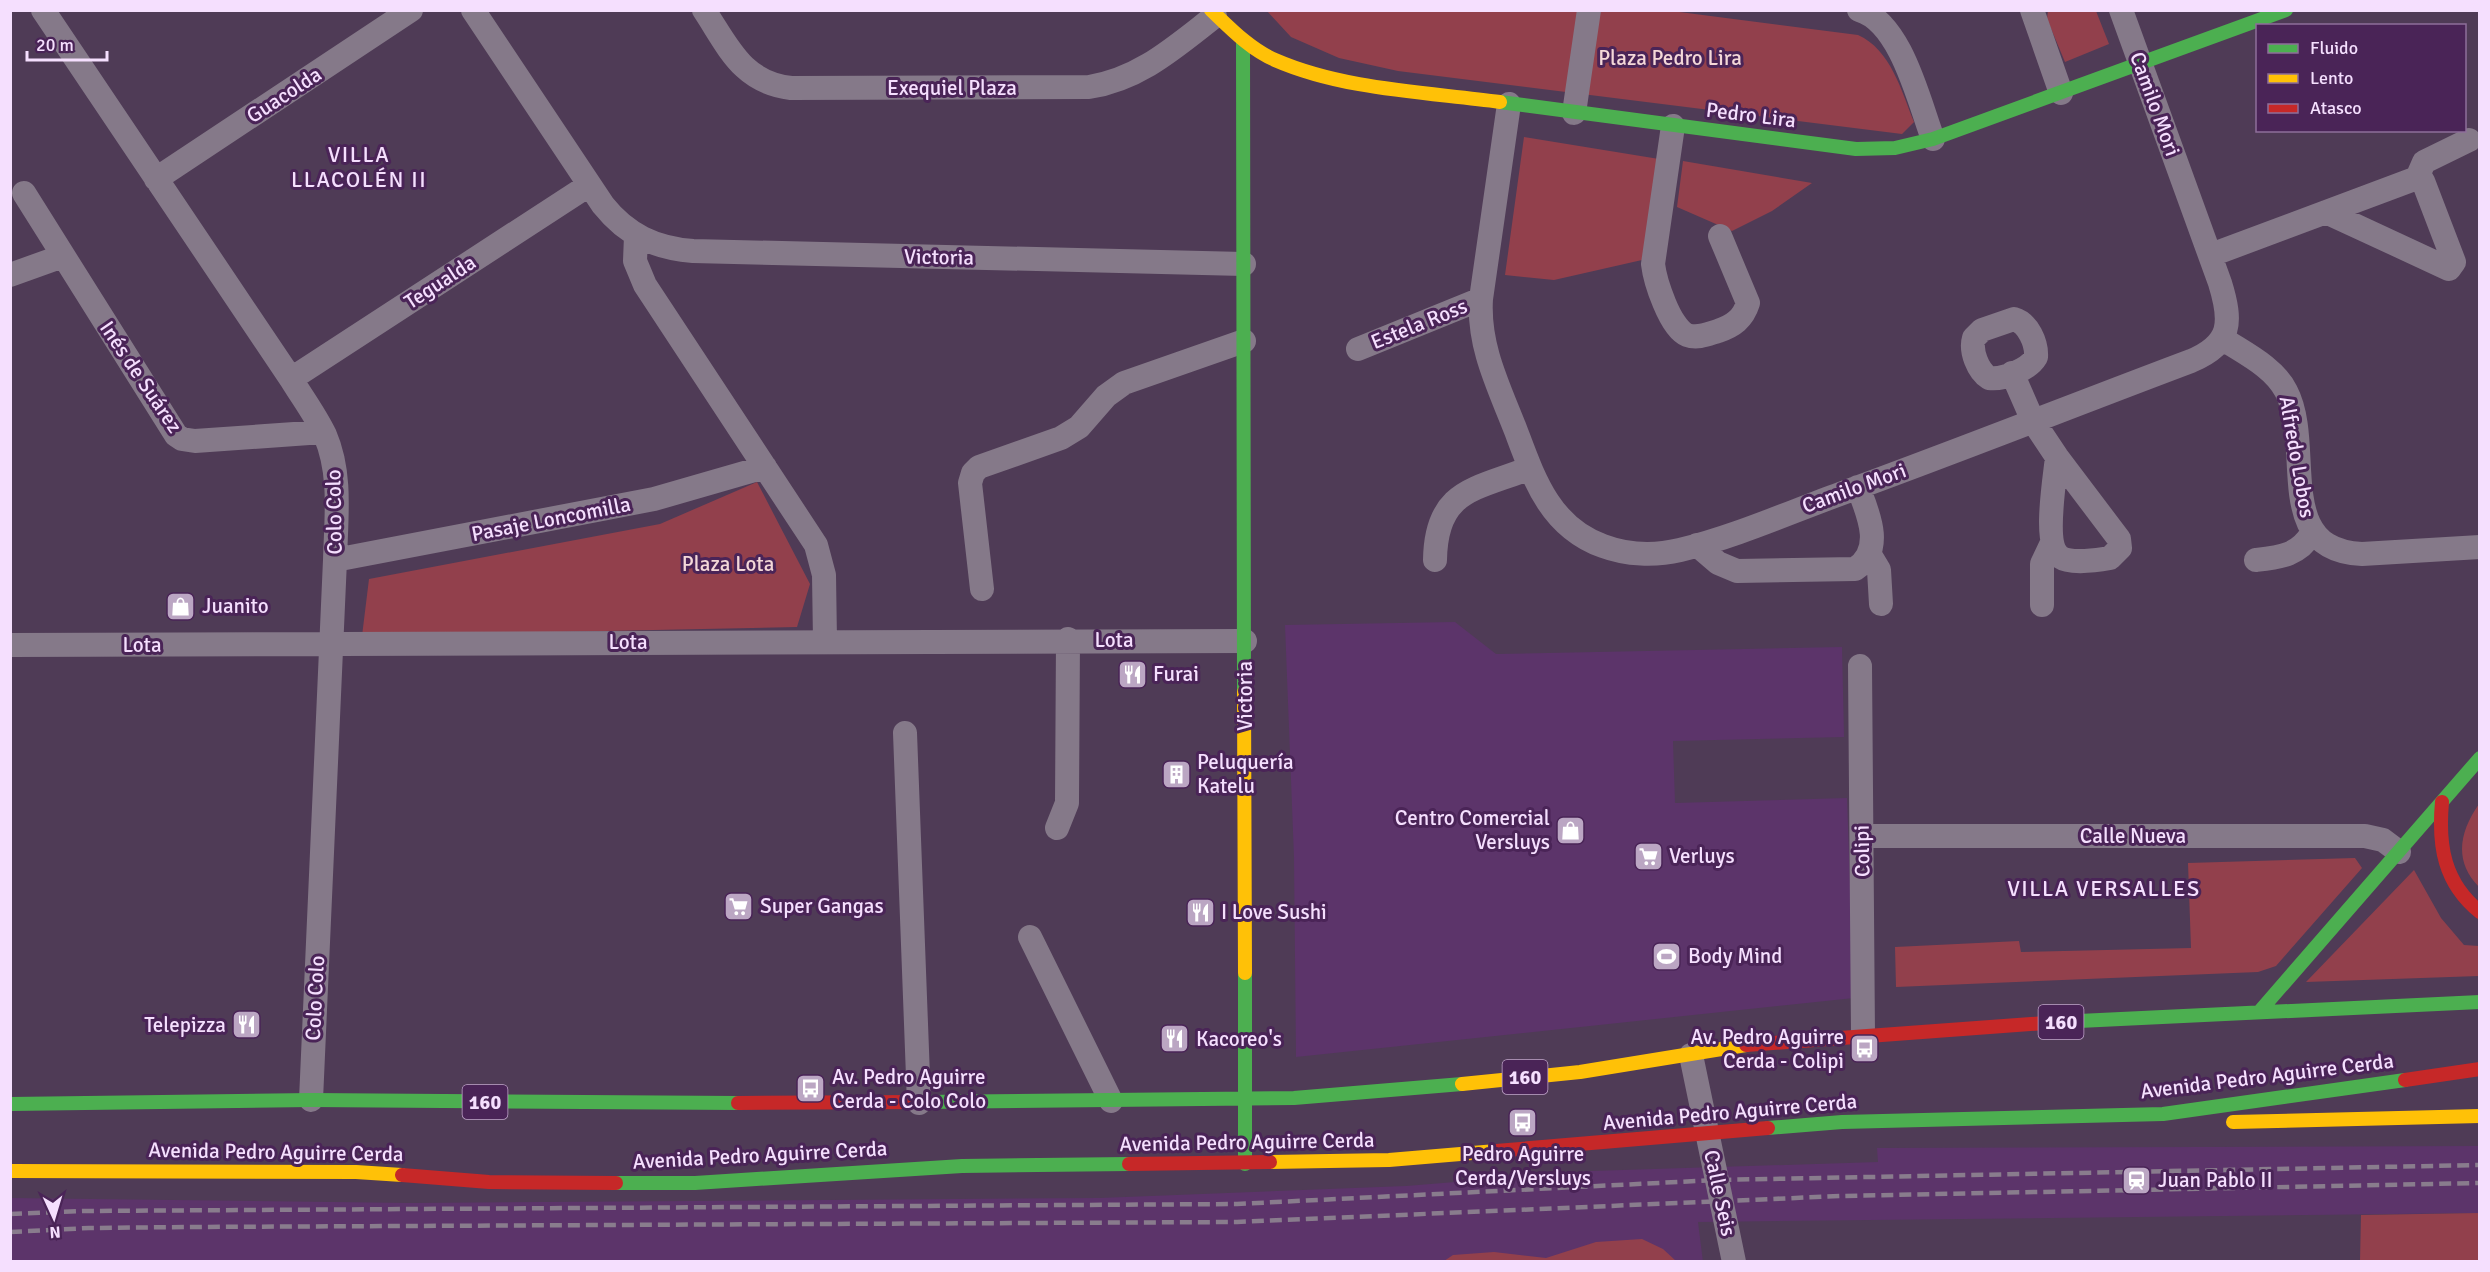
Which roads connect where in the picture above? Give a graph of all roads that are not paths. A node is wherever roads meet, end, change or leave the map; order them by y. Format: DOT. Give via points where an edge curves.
graph roads {
  1 [pos="43,10"];
  2 [pos="411,10"];
  3 [pos="473,10"];
  4 [pos="704,10"];
  5 [pos="1590,10"];
  6 [pos="1859,10"];
  7 [pos="2032,10"];
  8 [pos="2121,10"];
  9 [pos="2286,10"];
  10 [pos="1213,13"];
  11 [pos="1243,41"];
  12 [pos="2141,64"];
  13 [pos="2061,93"];
  14 [pos="1509,104"];
  15 [pos="1574,113"];
  16 [pos="1673,126"];
  17 [pos="1933,139"];
  18 [pos="2469,140"];
  19 [pos="2417,178"];
  20 [pos="156,179"];
  21 [pos="589,185"];
  22 [pos="24,193"];
  23 [pos="2326,212"];
  24 [pos="636,236"];
  25 [pos="1720,236"];
  26 [pos="2211,255"];
  27 [pos="63,256"];
  28 [pos="1244,264"];
  29 [pos="10,274"];
  30 [pos="1481,299"];
  31 [pos="2223,339"];
  32 [pos="1244,341"];
  33 [pos="1358,349"];
  34 [pos="2012,374"];
  35 [pos="291,379"];
  36 [pos="2033,421"];
  37 [pos="324,432"];
  38 [pos="2057,457"];
  39 [pos="765,467"];
  40 [pos="1530,468"];
  41 [pos="1858,487"];
  42 [pos="2312,533"];
  43 [pos="1697,545"];
  44 [pos="2051,545"];
  45 [pos="2480,547"];
  46 [pos="1870,555"];
  47 [pos="335,560"];
  48 [pos="1435,560"];
  49 [pos="2256,560"];
  50 [pos="982,589"];
  51 [pos="1881,604"];
  52 [pos="2042,605"];
  53 [pos="1068,639"];
  54 [pos="825,641"];
  55 [pos="1245,641"];
  56 [pos="331,644"];
  57 [pos="10,645"];
  58 [pos="1860,666"];
  59 [pos="905,733"];
  60 [pos="2480,758"];
  61 [pos="2442,802"];
  62 [pos="1057,828"];
  63 [pos="1862,836"];
  64 [pos="2399,852"];
  65 [pos="2480,912"];
  66 [pos="1030,937"];
  67 [pos="2480,1002"];
  68 [pos="2259,1012"];
  69 [pos="1863,1035"];
  70 [pos="1690,1055"];
  71 [pos="2480,1069"];
  72 [pos="1245,1099"];
  73 [pos="311,1100"];
  74 [pos="1111,1101"];
  75 [pos="919,1103"];
  76 [pos="10,1104"];
  77 [pos="2163,1114"];
  78 [pos="2480,1116"];
  79 [pos="1707,1134"];
  80 [pos="1245,1164"];
  81 [pos="10,1170"];
  82 [pos="1734,1262"];
  1 -- 20 [label="street, Colo Colo"];
  2 -- 20 [label="street, Guacolda"];
  3 -- 21 [label="street, Victoria"];
  4 -- 10 [label="street, Exequiel Plaza" via="750,74 791,88 1107,84 1157,61"];
  5 -- 15 [label="street"];
  6 -- 17 [label="street" via="1878,19 1887,29"];
  7 -- 13 [label="street"];
  8 -- 12 [label="street, Camilo Mori"];
  9 -- 12 [label="main road, Pedro Lira"];
  10 -- 11 [label="main road, Pedro Lira"];
  11 -- 14 [label="main road, Pedro Lira" via="1292,68 1338,80"];
  11 -- 28 [label="main road, Victoria"];
  12 -- 13 [label="main road, Pedro Lira"];
  12 -- 26 [label="street, Camilo Mori"];
  13 -- 17 [label="main road, Pedro Lira"];
  14 -- 15 [label="main road, Pedro Lira"];
  14 -- 30 [label="street, Camilo Mori"];
  15 -- 16 [label="main road, Pedro Lira"];
  16 -- 17 [label="main road, Pedro Lira" via="1856,149 1909,147"];
  16 -- 25 [label="street" via="1654,273 1675,325 1686,335 1701,337 1731,327 1748,303"];
  18 -- 19 [label="street" via="2424,162"];
  19 -- 23 [label="street"];
  19 -- 23 [label="street" via="2423,181 2454,262 2449,268"];
  20 -- 35 [label="street, Colo Colo"];
  21 -- 24 [label="street, Victoria" via="612,217"];
  21 -- 35 [label="street, Tegualda"];
  22 -- 27 [label="street, Inés de Suárez"];
  23 -- 26 [label="street"];
  24 -- 28 [label="street, Victoria" via="653,244 693,251"];
  24 -- 39 [label="street" via="635,261 642,280"];
  26 -- 31 [label="street, Camilo Mori" via="2228,312"];
  27 -- 29 [label="street"];
  27 -- 37 [label="street, Inés de Suárez" via="176,435 195,441"];
  28 -- 32 [label="main road, Victoria"];
  30 -- 33 [label="street, Estela Ross"];
  30 -- 40 [label="street, Camilo Mori" via="1485,352"];
  31 -- 36 [label="street, Camilo Mori" via="2199,358"];
  31 -- 42 [label="street, Alfredo Lobos" via="2277,377 2291,400 2303,504"];
  32 -- 50 [label="street" via="1124,383 1106,396 1079,427 1061,438 979,467 970,483"];
  32 -- 55 [label="main road, Victoria"];
  34 -- 36 [label="street"];
  35 -- 37 [label="street, Colo Colo"];
  36 -- 38 [label="street"];
  36 -- 41 [label="street, Camilo Mori"];
  37 -- 47 [label="street, Colo Colo" via="335,472"];
  38 -- 44 [label="street"];
  38 -- 44 [label="street" via="2119,539 2120,548 2104,559 2065,559"];
  39 -- 47 [label="street, Pasaje Loncomilla" via="654,499"];
  39 -- 54 [label="street" via="821,560"];
  40 -- 43 [label="street, Camilo Mori" via="1544,498 1561,520 1602,546 1643,554"];
  40 -- 48 [label="street" via="1449,505 1437,529"];
  41 -- 43 [label="street, Camilo Mori"];
  41 -- 46 [label="street" via="1871,529"];
  42 -- 45 [label="street, Alfredo Lobos" via="2343,554"];
  42 -- 49 [label="street, Alfredo Lobos" via="2290,554"];
  43 -- 46 [label="street" via="1726,567 1750,573 1846,570 1864,563"];
  44 -- 52 [label="street" via="2042,564"];
  46 -- 51 [label="street" via="1879,570"];
  47 -- 56 [label="street, Colo Colo"];
  53 -- 54 [label="street, Lota"];
  53 -- 55 [label="street, Lota"];
  53 -- 62 [label="street" via="1067,803"];
  54 -- 56 [label="street, Lota"];
  55 -- 72 [label="main road, Victoria"];
  56 -- 57 [label="street, Lota"];
  56 -- 73 [label="street, Colo Colo"];
  58 -- 63 [label="street, Colipi"];
  59 -- 75 [label="street"];
  60 -- 61 [label="main road"];
  61 -- 64 [label="main road"];
  61 -- 65 [label="main road" via="2440,834 2446,868 2460,896"];
  63 -- 64 [label="street, Calle Nueva" via="2365,836 2383,840"];
  63 -- 69 [label="street, Colipi"];
  64 -- 68 [label="main road"];
  66 -- 74 [label="street"];
  67 -- 68 [label="main road, Avenida Pedro Aguirre Cerda / 160"];
  68 -- 69 [label="main road, Avenida Pedro Aguirre Cerda / 160"];
  69 -- 70 [label="main road, Avenida Pedro Aguirre Cerda / 160" via="1743,1045"];
  70 -- 72 [label="main road, Avenida Pedro Aguirre Cerda / 160" via="1467,1084"];
  70 -- 79 [label="street, Calle Seis"];
  71 -- 77 [label="main road, Avenida Pedro Aguirre Cerda"];
  72 -- 74 [label="main road, Avenida Pedro Aguirre Cerda / 160"];
  72 -- 80 [label="main road, Victoria"];
  73 -- 75 [label="main road, Avenida Pedro Aguirre Cerda / 160"];
  73 -- 76 [label="main road, Avenida Pedro Aguirre Cerda / 160"];
  74 -- 75 [label="main road, Avenida Pedro Aguirre Cerda / 160"];
  77 -- 78 [label="main road" via="2262,1123"];
  77 -- 79 [label="main road, Avenida Pedro Aguirre Cerda" via="1876,1121"];
  79 -- 80 [label="main road, Avenida Pedro Aguirre Cerda" via="1412,1159"];
  79 -- 82 [label="street, Calle Seis"];
  80 -- 81 [label="main road, Avenida Pedro Aguirre Cerda" via="915,1168 695,1183 489,1182 356,1172"];
}
